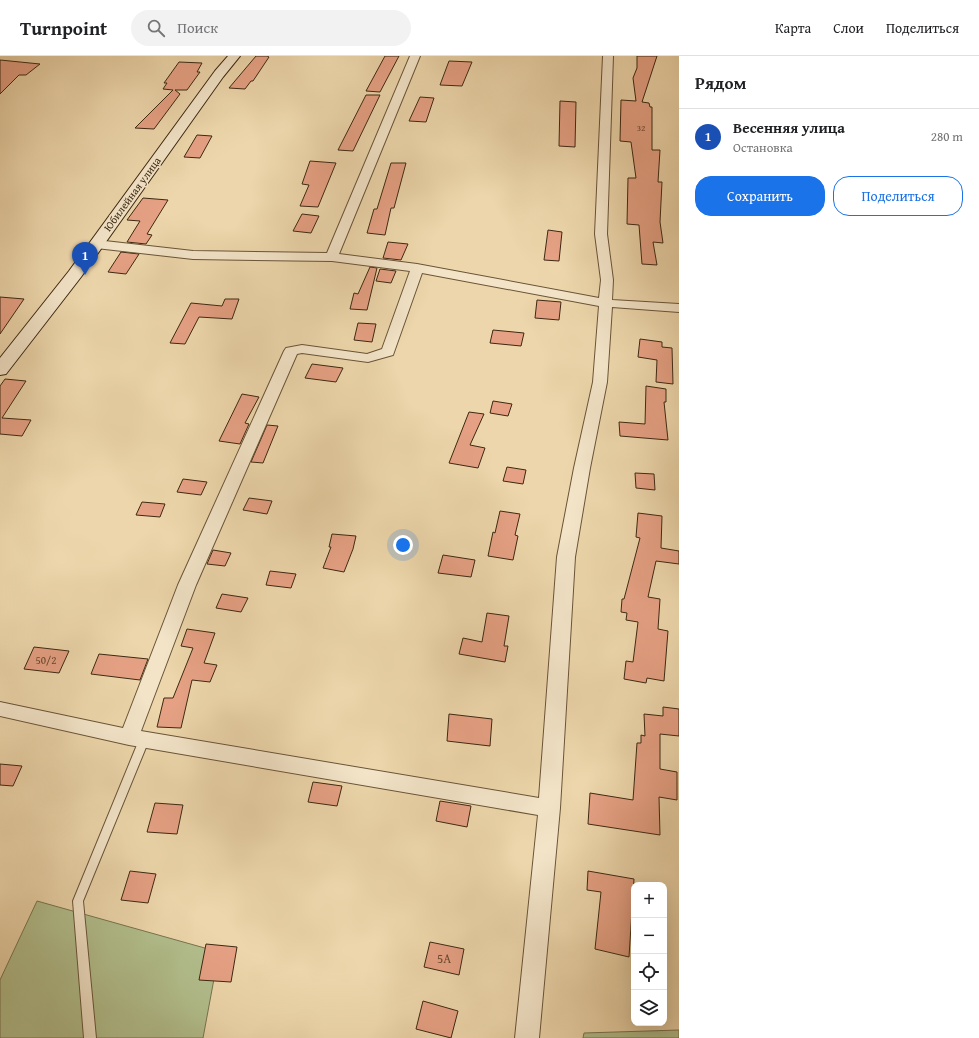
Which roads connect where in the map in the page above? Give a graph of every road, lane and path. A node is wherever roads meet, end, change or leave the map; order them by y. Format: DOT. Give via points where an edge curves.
graph roads {
  1 [pos="234,56"];
  2 [pos="415,56"];
  3 [pos="608,56"];
  4 [pos="96,244"];
  5 [pos="332,257"];
  6 [pos="417,268"];
  7 [pos="606,303"];
  8 [pos="679,308"];
  9 [pos="0,370"];
  10 [pos="0,709"];
  11 [pos="137,738"];
  12 [pos="549,808"];
  13 [pos="90,1038"];
  14 [pos="528,1038"];
  1 -- 4 [label="street, Юбилейная улица"];
  2 -- 5 [label="street"];
  3 -- 7 [label="street" via="601,234 607,280"];
  4 -- 5 [label="street" via="194,255"];
  4 -- 9 [label="street, Юбилейная улица"];
  5 -- 6 [label="street"];
  6 -- 7 [label="street"];
  6 -- 11 [label="street" via="388,352 368,358 302,349 291,351 187,585"];
  7 -- 8 [label="street"];
  7 -- 12 [label="street" via="600,382 566,557"];
  10 -- 11 [label="street"];
  11 -- 12 [label="street"];
  11 -- 13 [label="lane" via="78,901"];
  12 -- 14 [label="street"];
}
